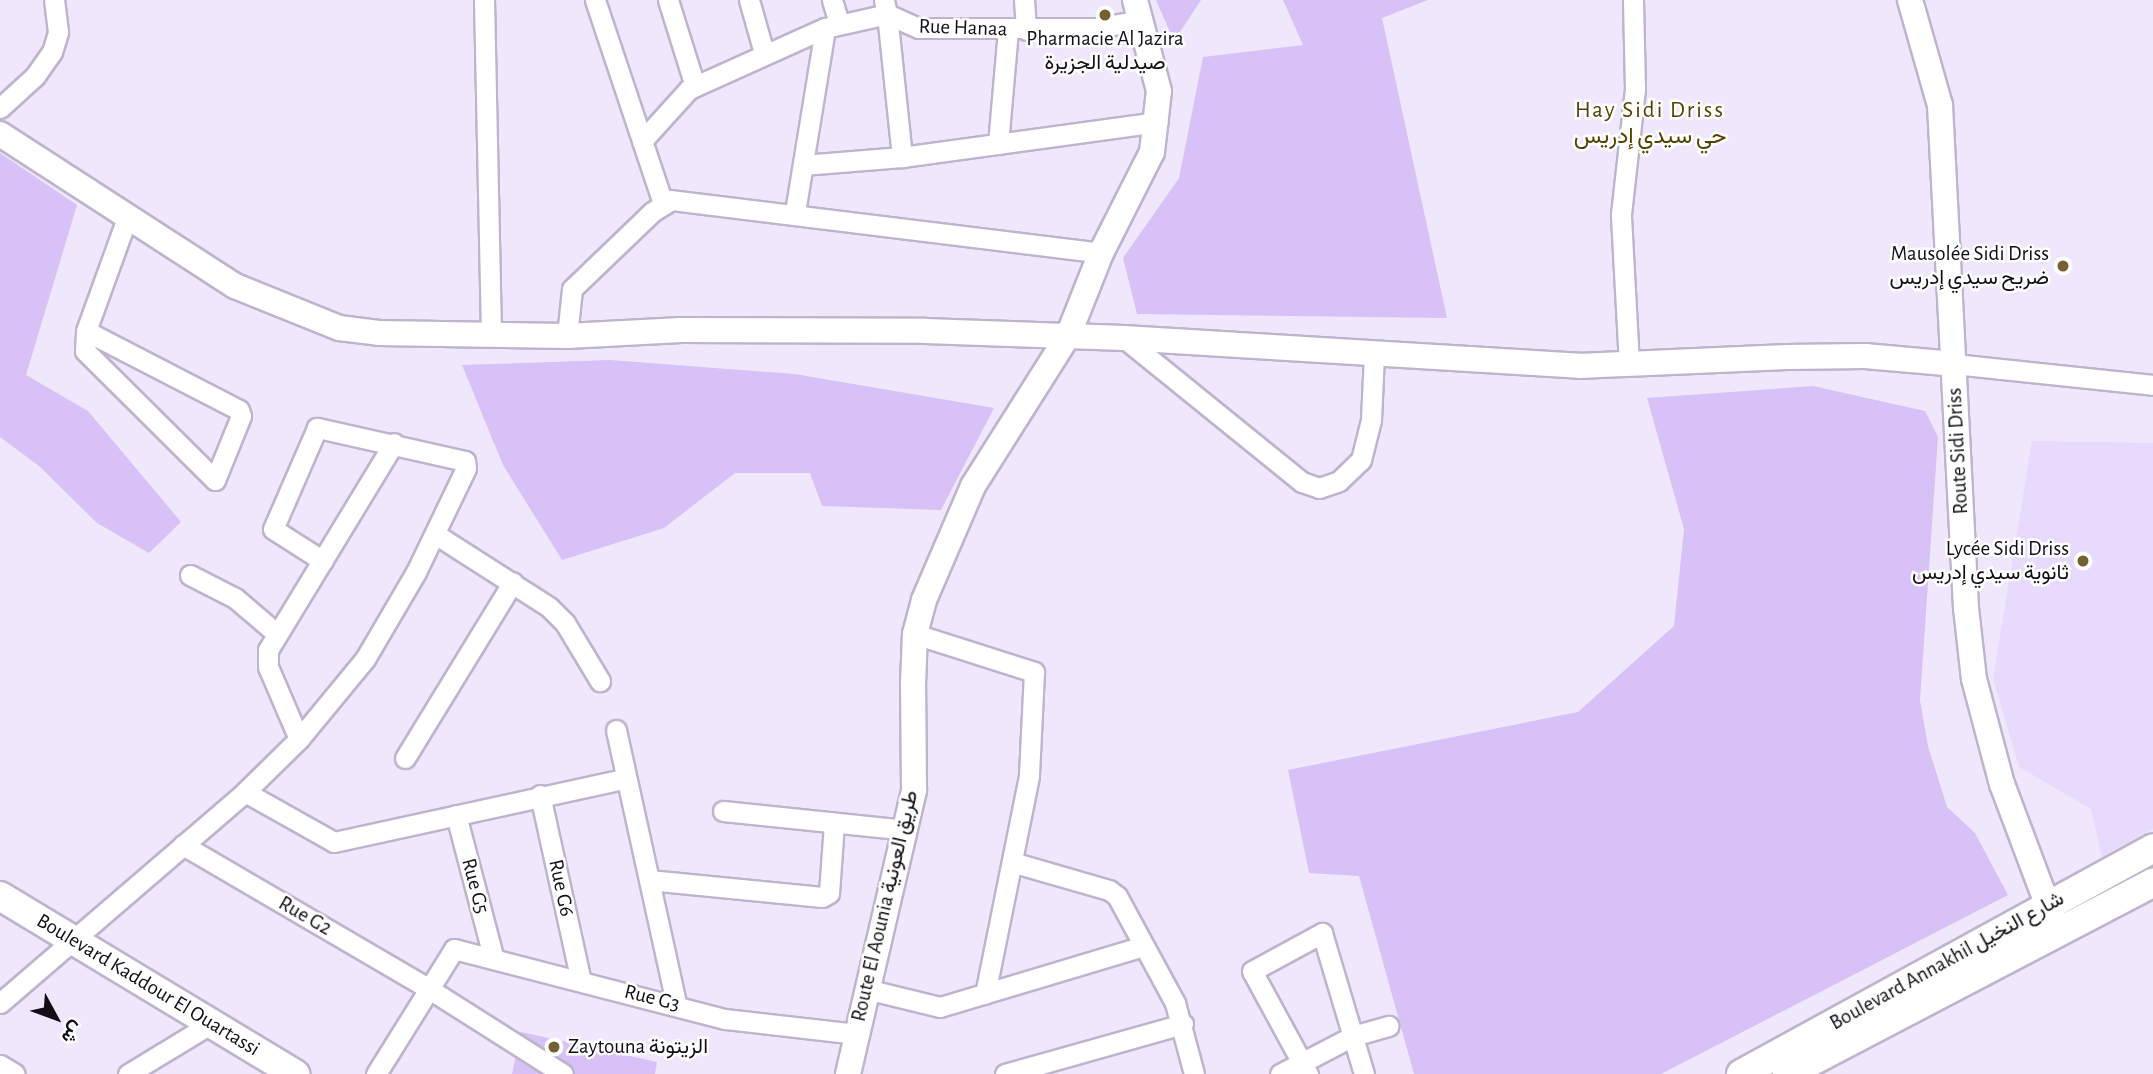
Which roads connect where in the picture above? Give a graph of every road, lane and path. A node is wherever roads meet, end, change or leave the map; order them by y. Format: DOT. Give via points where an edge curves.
graph roads {
  1 [pos="54,0"];
  2 [pos="484,0"];
  3 [pos="595,0"];
  4 [pos="667,0"];
  5 [pos="749,0"];
  6 [pos="832,0"];
  7 [pos="1024,0"];
  8 [pos="1633,0"];
  9 [pos="1910,0"];
  10 [pos="885,7"];
  11 [pos="1137,10"];
  12 [pos="832,25"];
  13 [pos="1017,29"];
  14 [pos="764,53"];
  15 [pos="695,86"];
  16 [pos="0,108"];
  17 [pos="1158,122"];
  18 [pos="0,134"];
  19 [pos="642,141"];
  20 [pos="998,144"];
  21 [pos="902,157"];
  22 [pos="803,165"];
  23 [pos="663,203"];
  24 [pos="795,212"];
  25 [pos="127,218"];
  26 [pos="1101,253"];
  27 [pos="86,331"];
  28 [pos="491,334"];
  29 [pos="567,336"];
  30 [pos="1068,336"];
  31 [pos="1124,338"];
  32 [pos="1374,353"];
  33 [pos="1629,364"];
  34 [pos="1954,364"];
  35 [pos="2153,385"];
  36 [pos="394,443"];
  37 [pos="435,534"];
  38 [pos="323,561"];
  39 [pos="190,575"];
  40 [pos="513,582"];
  41 [pos="275,632"];
  42 [pos="915,634"];
  43 [pos="600,681"];
  44 [pos="616,730"];
  45 [pos="299,739"];
  46 [pos="405,758"];
  47 [pos="623,779"];
  48 [pos="245,792"];
  49 [pos="540,795"];
  50 [pos="723,811"];
  51 [pos="456,815"];
  52 [pos="834,824"];
  53 [pos="906,830"];
  54 [pos="183,845"];
  55 [pos="2153,848"];
  56 [pos="1015,863"];
  57 [pos="649,880"];
  58 [pos="2153,883"];
  59 [pos="0,896"];
  60 [pos="2045,905"];
  61 [pos="2060,933"];
  62 [pos="73,939"];
  63 [pos="1143,946"];
  64 [pos="493,956"];
  65 [pos="581,981"];
  66 [pos="426,987"];
  67 [pos="866,989"];
  68 [pos="985,994"];
  69 [pos="0,1003"];
  70 [pos="676,1004"];
  71 [pos="212,1023"];
  72 [pos="1183,1024"];
  73 [pos="1389,1026"];
  74 [pos="856,1034"];
  75 [pos="1353,1036"];
  76 [pos="0,1065"];
  77 [pos="1305,1068"];
  78 [pos="15,1074"];
  79 [pos="128,1074"];
  80 [pos="295,1074"];
  81 [pos="376,1074"];
  82 [pos="563,1074"];
  83 [pos="848,1074"];
  84 [pos="1004,1074"];
  85 [pos="1194,1074"];
  86 [pos="1280,1074"];
  87 [pos="1364,1074"];
  88 [pos="1741,1074"];
  89 [pos="1787,1074"];
  1 -- 16 [label="street" via="58,32 52,52 35,76"];
  2 -- 28 [label="street"];
  3 -- 19 [label="street"];
  4 -- 15 [label="street"];
  5 -- 14 [label="street"];
  6 -- 12 [label="street"];
  7 -- 13 [label="street"];
  8 -- 33 [label="street" via="1635,89 1621,214"];
  9 -- 34 [label="street, Route Sidi Driss" via="1940,105"];
  10 -- 12 [label="street"];
  10 -- 13 [label="street, Rue Hanaa" via="918,28"];
  10 -- 21 [label="street"];
  11 -- 13 [label="street, Rue Hanaa" via="1098,28"];
  11 -- 17 [label="street, Route El Aounia طريق العونية" via="1159,91"];
  12 -- 14 [label="street"];
  12 -- 22 [label="street"];
  13 -- 20 [label="street"];
  14 -- 15 [label="street"];
  15 -- 19 [label="street" via="685,91"];
  17 -- 20 [label="street"];
  17 -- 26 [label="street, Route El Aounia طريق العونية" via="1152,152"];
  18 -- 25 [label="street"];
  19 -- 23 [label="street"];
  20 -- 21 [label="street"];
  21 -- 22 [label="street"];
  22 -- 24 [label="street"];
  23 -- 24 [label="street" via="680,200"];
  23 -- 29 [label="street" via="572,289"];
  24 -- 26 [label="street"];
  25 -- 27 [label="street"];
  25 -- 28 [label="street" via="235,286 339,328"];
  26 -- 30 [label="street, Route El Aounia طريق العونية"];
  27 -- 27 [label="street" via="239,410 241,416 215,480 88,355"];
  28 -- 29 [label="street"];
  29 -- 30 [label="street" via="681,330"];
  30 -- 31 [label="street"];
  30 -- 42 [label="street, Route El Aounia طريق العونية" via="973,486 941,555"];
  31 -- 32 [label="street"];
  31 -- 32 [label="street" via="1302,482 1319,488 1339,481 1361,460 1371,420"];
  32 -- 33 [label="street" via="1579,366"];
  33 -- 34 [label="street" via="1852,356"];
  34 -- 35 [label="street"];
  34 -- 60 [label="street, Route Sidi Driss" via="1974,679 2002,784"];
  36 -- 37 [label="street" via="466,463"];
  36 -- 38 [label="street"];
  36 -- 38 [label="street" via="316,430 273,527"];
  37 -- 40 [label="street"];
  37 -- 45 [label="street" via="365,659"];
  38 -- 41 [label="street"];
  39 -- 41 [label="street" via="235,598"];
  40 -- 43 [label="street" via="565,623"];
  40 -- 46 [label="street"];
  41 -- 45 [label="street" via="266,658"];
  42 -- 53 [label="street, Route El Aounia طريق العونية" via="914,790"];
  42 -- 56 [label="street" via="1034,672 1029,776"];
  44 -- 47 [label="street"];
  45 -- 48 [label="street"];
  47 -- 49 [label="street"];
  47 -- 57 [label="street"];
  48 -- 51 [label="street" via="334,842"];
  48 -- 54 [label="street"];
  49 -- 51 [label="street"];
  49 -- 65 [label="street, Rue G6"];
  50 -- 52 [label="street"];
  51 -- 64 [label="street, Rue G5"];
  52 -- 53 [label="street"];
  52 -- 57 [label="street" via="829,892 822,897"];
  53 -- 67 [label="street, Route El Aounia طريق العونية"];
  54 -- 62 [label="street"];
  54 -- 66 [label="street, Rue G2"];
  55 -- 60 [label="main road, Boulevard Annakhil شارع النخيل"];
  56 -- 63 [label="street" via="1113,892"];
  56 -- 68 [label="street"];
  57 -- 70 [label="street"];
  58 -- 61 [label="main road, Boulevard Annakhil شارع النخيل"];
  59 -- 62 [label="main road, Boulevard Kaddour El Ouartassi"];
  60 -- 61 [label="street, Route Sidi Driss"];
  60 -- 88 [label="main road, Boulevard Annakhil شارع النخيل"];
  61 -- 89 [label="main road, Boulevard Annakhil شارع النخيل"];
  62 -- 69 [label="street"];
  62 -- 71 [label="main road, Boulevard Kaddour El Ouartassi"];
  63 -- 68 [label="street"];
  63 -- 72 [label="street"];
  64 -- 65 [label="street, Rue G3"];
  64 -- 66 [label="street, Rue G3" via="451,951"];
  65 -- 70 [label="street, Rue G3"];
  66 -- 81 [label="street"];
  66 -- 82 [label="street, Rue G2"];
  67 -- 68 [label="street" via="931,1007"];
  67 -- 74 [label="street, Route El Aounia طريق العونية"];
  70 -- 74 [label="street, Rue G3" via="725,1019"];
  71 -- 79 [label="street"];
  71 -- 80 [label="main road, Boulevard Kaddour El Ouartassi"];
  72 -- 84 [label="street"];
  72 -- 85 [label="street"];
  73 -- 75 [label="street"];
  74 -- 83 [label="street, Route El Aounia طريق العونية"];
  75 -- 77 [label="street"];
  75 -- 77 [label="street" via="1322,933 1252,971"];
  75 -- 87 [label="street"];
  76 -- 78 [label="street"];
  77 -- 86 [label="street"];
}
